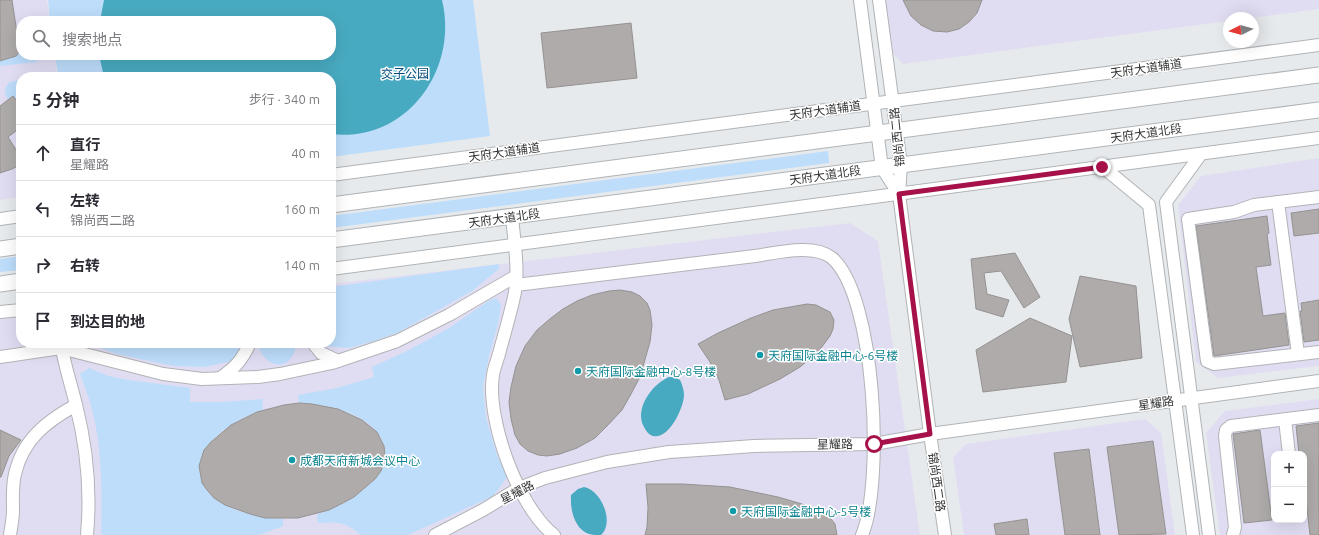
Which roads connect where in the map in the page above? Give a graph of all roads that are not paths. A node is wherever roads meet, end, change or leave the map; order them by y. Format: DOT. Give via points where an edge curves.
graph roads {
  1 [pos="860,0"];
  2 [pos="878,0"];
  3 [pos="1319,45"];
  4 [pos="1319,75"];
  5 [pos="893,101"];
  6 [pos="874,104"];
  7 [pos="1319,110"];
  8 [pos="896,130"];
  9 [pos="878,133"];
  10 [pos="1319,138"];
  11 [pos="1201,154"];
  12 [pos="901,165"];
  13 [pos="1102,167"];
  14 [pos="882,168"];
  15 [pos="336,174"];
  16 [pos="899,194"];
  17 [pos="1319,197"];
  18 [pos="1278,202"];
  19 [pos="336,204"];
  20 [pos="512,216"];
  21 [pos="16,217"];
  22 [pos="0,219"];
  23 [pos="336,239"];
  24 [pos="515,244"];
  25 [pos="16,247"];
  26 [pos="0,249"];
  27 [pos="336,268"];
  28 [pos="516,280"];
  29 [pos="16,282"];
  30 [pos="0,284"];
  31 [pos="16,310"];
  32 [pos="0,312"];
  33 [pos="46,348"];
  34 [pos="62,348"];
  35 [pos="72,348"];
  36 [pos="248,348"];
  37 [pos="317,348"];
  38 [pos="1319,352"];
  39 [pos="1298,354"];
  40 [pos="0,357"];
  41 [pos="338,361"];
  42 [pos="220,378"];
  43 [pos="1319,381"];
  44 [pos="1191,398"];
  45 [pos="1176,401"];
  46 [pos="76,405"];
  47 [pos="1319,416"];
  48 [pos="1285,420"];
  49 [pos="930,434"];
  50 [pos="874,444"];
  51 [pos="1289,451"];
  52 [pos="519,488"];
  53 [pos="10,535"];
  54 [pos="87,535"];
  55 [pos="435,535"];
  56 [pos="554,535"];
  57 [pos="862,535"];
  58 [pos="945,535"];
  59 [pos="1193,535"];
  60 [pos="1209,535"];
  61 [pos="1233,535"];
  1 -- 6 [label="street"];
  2 -- 5 [label="street, 锦尚西二路"];
  3 -- 5 [label="street, 天府大道辅道"];
  4 -- 8 [label="main road"];
  5 -- 6 [label="street, 天府大道辅道"];
  5 -- 8 [label="street, 锦尚西二路"];
  6 -- 9 [label="street"];
  6 -- 15 [label="street, 天府大道辅道"];
  7 -- 12 [label="main road, 天府大道北段"];
  8 -- 9 [label="main road"];
  8 -- 12 [label="street, 锦尚西二路"];
  9 -- 14 [label="street"];
  9 -- 19 [label="main road"];
  10 -- 11 [label="street"];
  11 -- 13 [label="street"];
  11 -- 44 [label="street" via="1166,202"];
  12 -- 14 [label="main road, 天府大道北段"];
  12 -- 16 [label="street, 锦尚西二路"];
  13 -- 16 [label="street"];
  13 -- 45 [label="street" via="1149,205"];
  14 -- 16 [label="street"];
  14 -- 20 [label="main road, 天府大道北段"];
  16 -- 24 [label="street"];
  16 -- 49 [label="street, 锦尚西二路"];
  17 -- 18 [label="street"];
  18 -- 39 [label="street"];
  18 -- 39 [label="street" via="1188,219 1207,361 1214,364"];
  20 -- 23 [label="main road, 天府大道北段"];
  20 -- 24 [label="street"];
  21 -- 22 [label="street"];
  24 -- 27 [label="street"];
  24 -- 28 [label="street"];
  25 -- 26 [label="main road"];
  28 -- 41 [label="street" via="397,341"];
  28 -- 50 [label="street" via="789,251 819,252 831,258 842,270 851,286 860,317 873,398"];
  28 -- 52 [label="street" via="514,298 493,375 493,409 503,451"];
  29 -- 30 [label="main road"];
  31 -- 32 [label="street"];
  33 -- 40 [label="street"];
  34 -- 46 [label="street"];
  35 -- 42 [label="street" via="163,374 202,379"];
  36 -- 42 [label="street" via="232,370"];
  37 -- 41 [label="street" via="321,353"];
  38 -- 39 [label="street"];
  41 -- 42 [label="street" via="280,374"];
  43 -- 44 [label="street, 星耀路"];
  44 -- 45 [label="street, 星耀路"];
  44 -- 60 [label="street"];
  45 -- 49 [label="street, 星耀路"];
  45 -- 59 [label="street"];
  46 -- 53 [label="street" via="46,423 25,448 14,475"];
  46 -- 54 [label="street" via="88,468"];
  47 -- 48 [label="street"];
  48 -- 51 [label="street"];
  48 -- 61 [label="street" via="1231,426 1226,430 1235,527"];
  49 -- 50 [label="street, 星耀路"];
  49 -- 58 [label="street, 锦尚西二路"];
  50 -- 52 [label="street, 星耀路" via="754,446 669,452 607,462 545,478"];
  50 -- 57 [label="street" via="869,506"];
  52 -- 55 [label="street, 星耀路"];
  52 -- 56 [label="street" via="528,505 547,530"];
}
